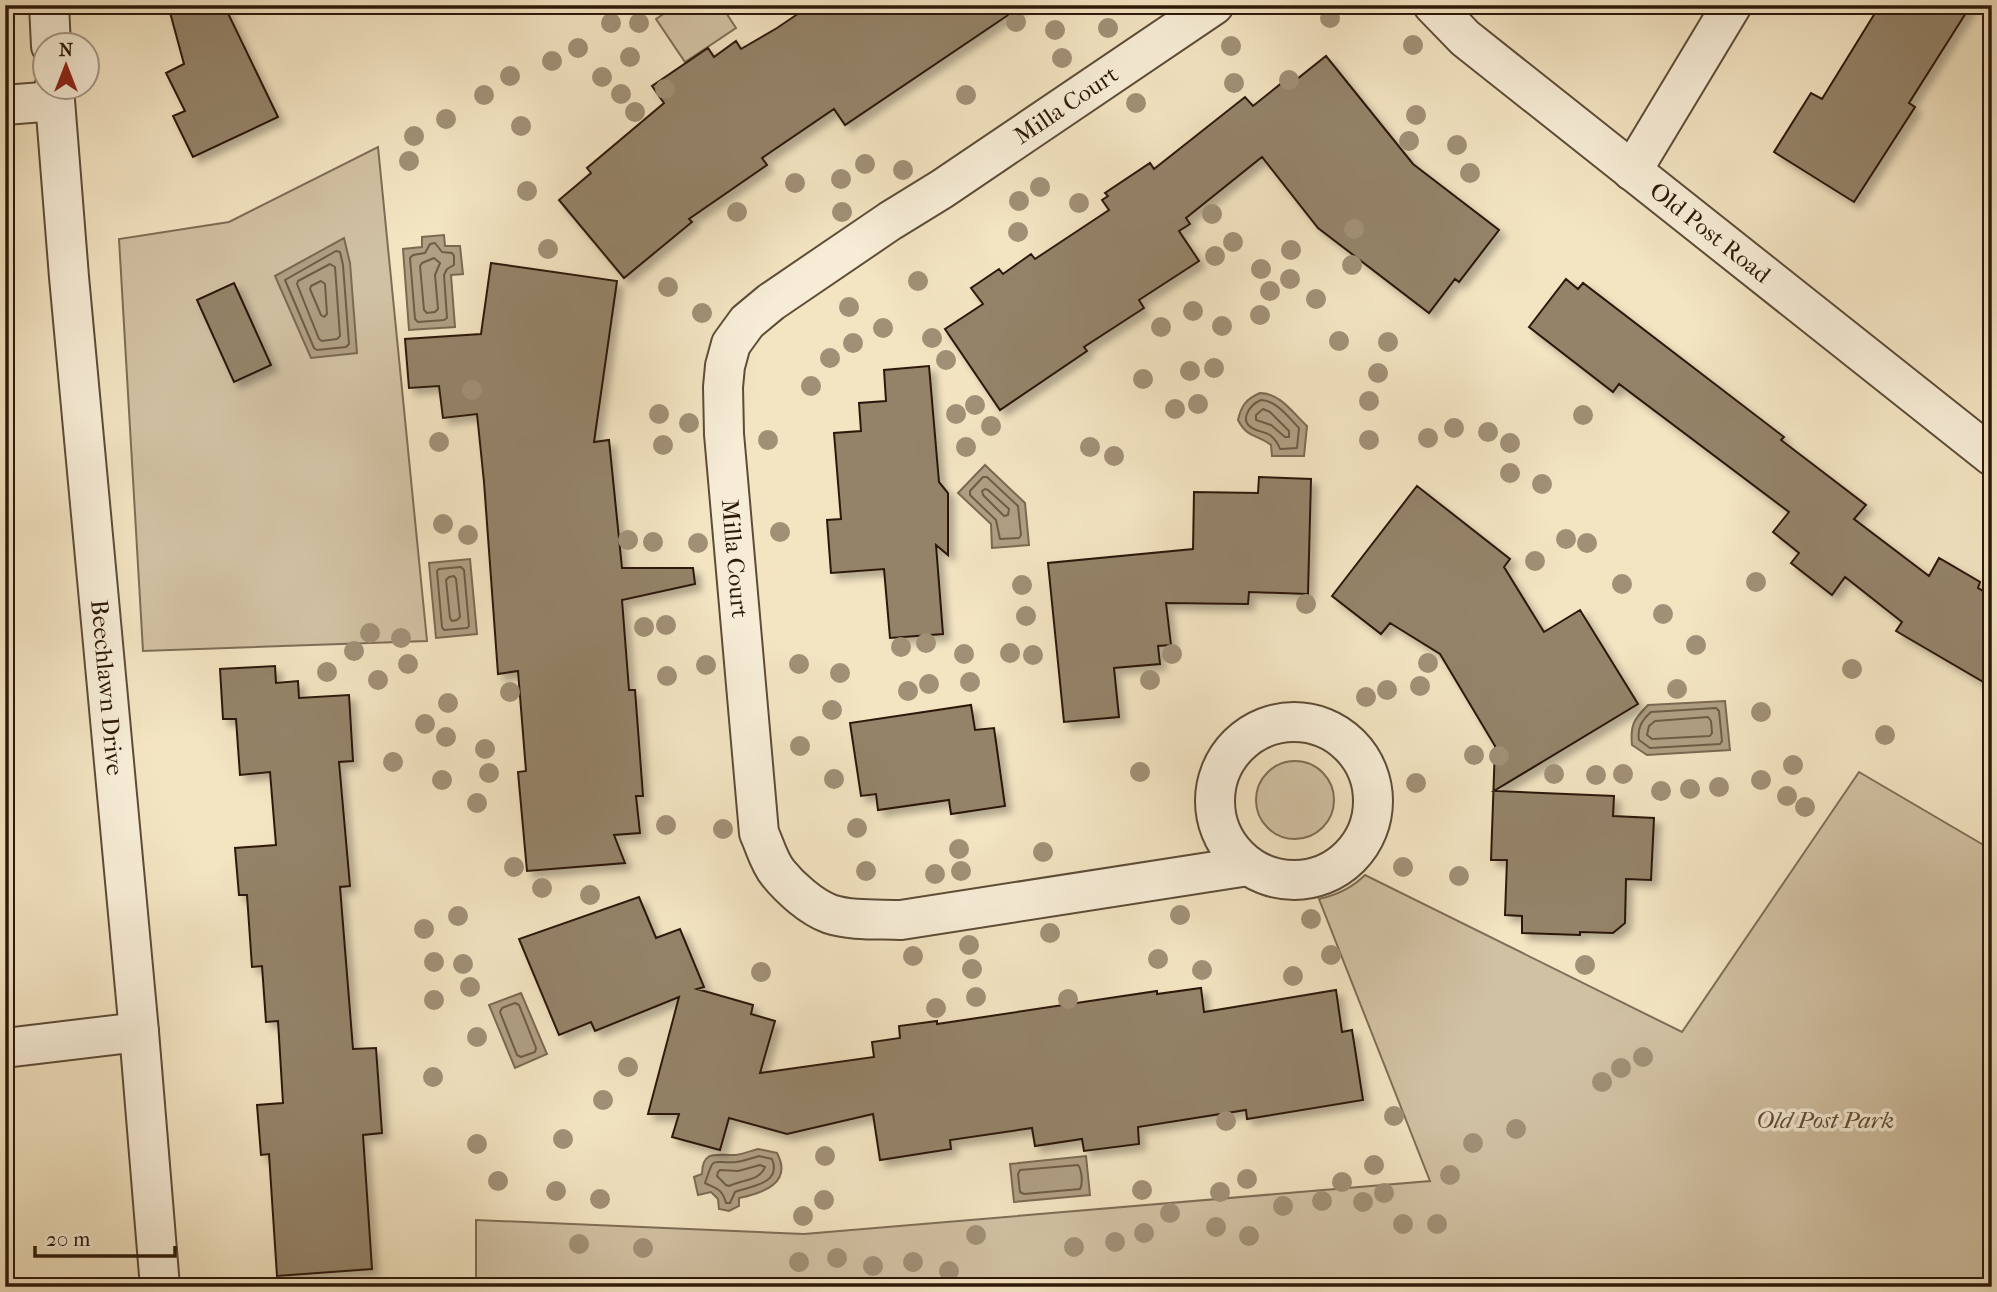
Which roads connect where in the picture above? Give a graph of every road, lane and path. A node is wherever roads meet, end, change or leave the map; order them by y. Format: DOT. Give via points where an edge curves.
graph roads {
  1 [pos="48,5"];
  2 [pos="1213,5"];
  3 [pos="1433,5"];
  4 [pos="1732,5"];
  5 [pos="50,32"];
  6 [pos="32,99"];
  7 [pos="55,102"];
  8 [pos="5,105"];
  9 [pos="1632,171"];
  10 [pos="1992,456"];
  11 [pos="1248,866"];
  12 [pos="139,1032"];
  13 [pos="5,1048"];
  14 [pos="160,1287"];
  1 -- 5 [label="street"];
  2 -- 11 [label="street, Milla Court" via="747,322 731,344 725,366 724,434 759,833 778,874 804,899 829,913 856,919 901,920"];
  3 -- 9 [label="street, Old Post Road" via="1465,38"];
  4 -- 9 [label="street"];
  6 -- 8 [label="street"];
  7 -- 12 [label="street, Beechlawn Drive"];
  9 -- 10 [label="street, Old Post Road"];
  11 -- 11 [label="street, Milla Court" via="1271,877 1297,880 1344,863 1361,844 1371,821 1373,796 1367,771 1353,748 1332,732 1307,722 1281,723 1255,732 1235,749 1220,772 1215,797 1218,824 1230,848"];
  12 -- 13 [label="street"];
  12 -- 14 [label="street, Beechlawn Drive"];
}
